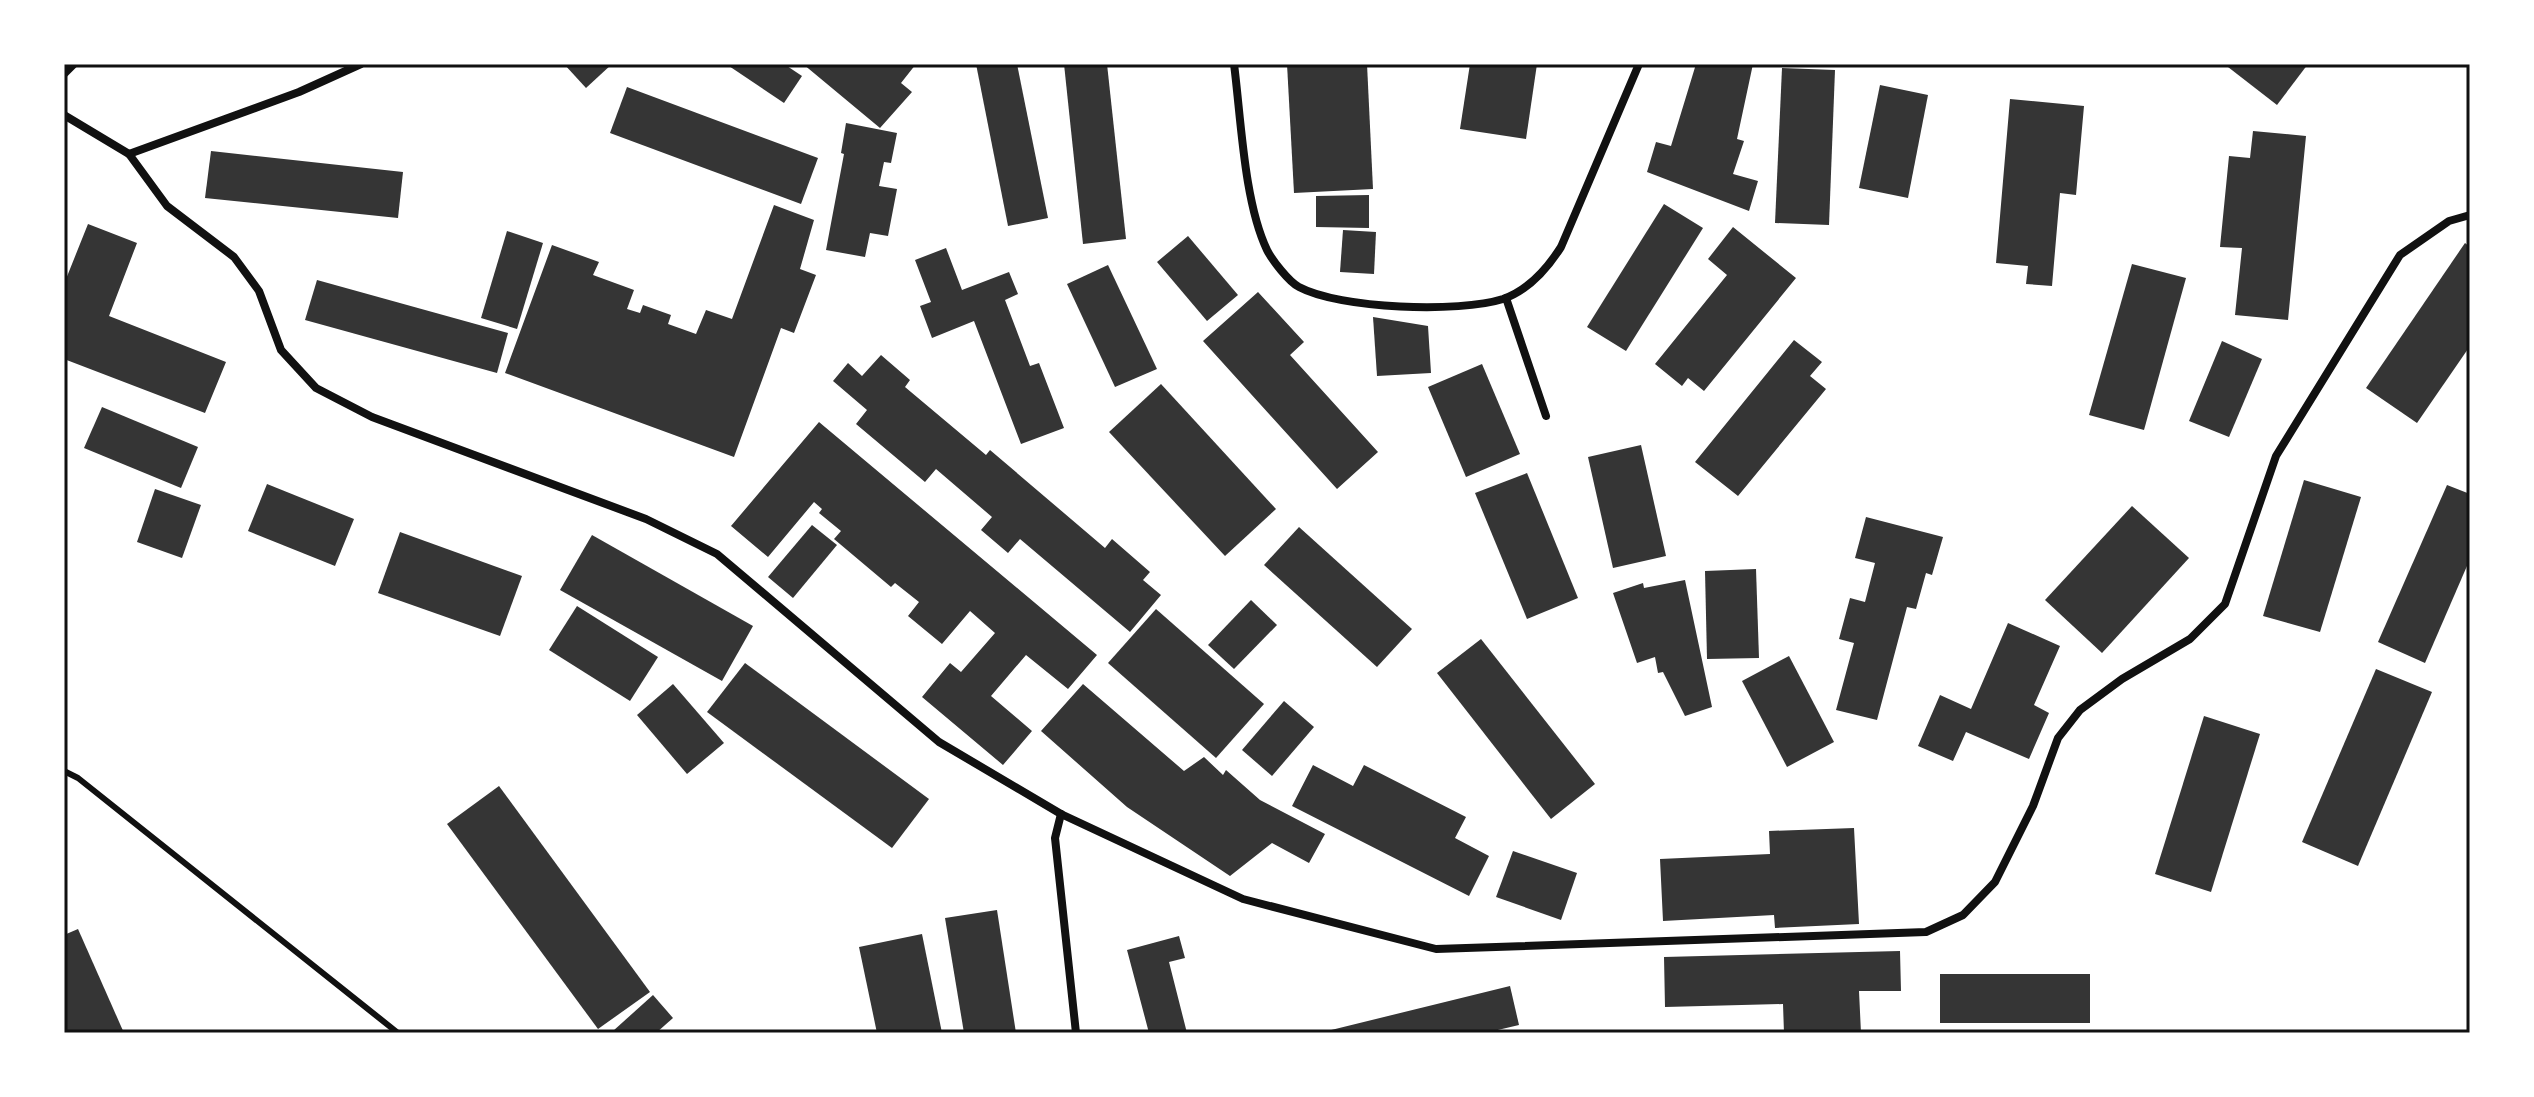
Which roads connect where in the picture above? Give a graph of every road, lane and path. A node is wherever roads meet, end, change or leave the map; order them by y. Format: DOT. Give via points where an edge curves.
graph roads {
  1 [pos="74,64"];
  2 [pos="361,64"];
  3 [pos="1234,64"];
  4 [pos="1639,64"];
  5 [pos="64,74"];
  6 [pos="64,115"];
  7 [pos="129,154"];
  8 [pos="2470,215"];
  9 [pos="1506,298"];
  10 [pos="1546,416"];
  11 [pos="64,771"];
  12 [pos="1061,814"];
  13 [pos="398,1033"];
  14 [pos="1076,1033"];
  1 -- 5 [label="street"];
  2 -- 7 [label="street"];
  3 -- 9 [label="street" via="1250,190 1267,251 1298,286 1367,304 1460,308"];
  4 -- 9 [label="street" via="1561,247 1544,274"];
  6 -- 7 [label="street"];
  7 -- 12 [label="street" via="167,206 234,257 259,291 281,350 316,388 372,417 646,519 717,554 939,742"];
  8 -- 12 [label="street" via="2449,221 2400,255 2276,456 2225,604 2190,639 2080,710 2058,738 2033,806 1995,882 1963,915 1926,932 1436,949 1243,899"];
  9 -- 10 [label="street"];
  11 -- 13 [label="lane"];
  12 -- 14 [label="street" via="1055,838"];
}
